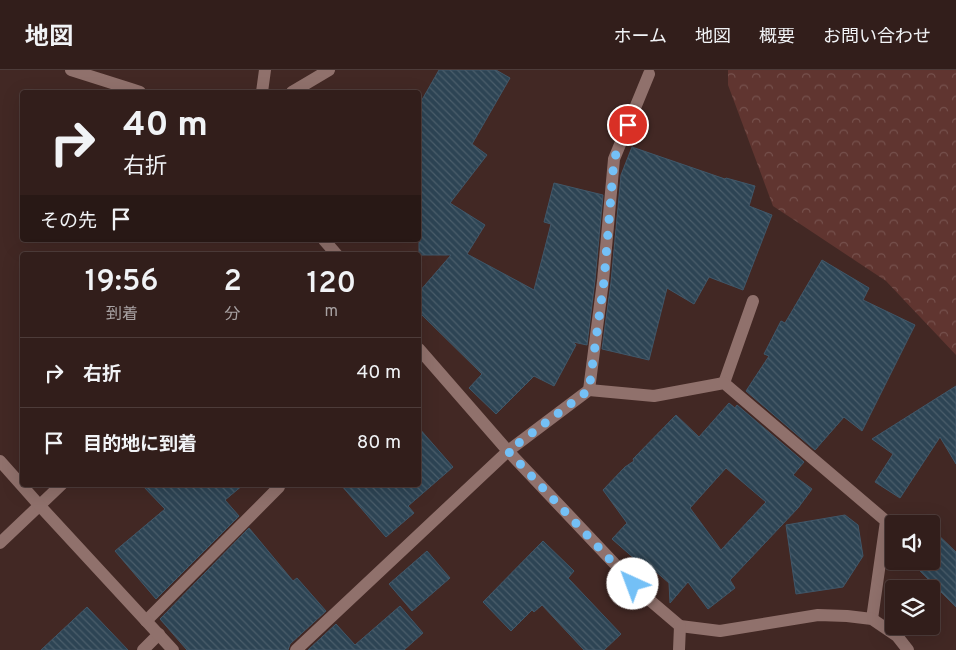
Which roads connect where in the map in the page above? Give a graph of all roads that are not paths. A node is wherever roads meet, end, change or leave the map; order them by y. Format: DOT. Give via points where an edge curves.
graph roads {
  1 [pos="71,70"];
  2 [pos="265,70"];
  3 [pos="329,70"];
  4 [pos="649,74"];
  5 [pos="135,90"];
  6 [pos="262,90"];
  7 [pos="295,90"];
  8 [pos="326,242"];
  9 [pos="334,252"];
  10 [pos="752,301"];
  11 [pos="421,351"];
  12 [pos="724,383"];
  13 [pos="589,390"];
  14 [pos="508,451"];
  15 [pos="0,460"];
  16 [pos="20,483"];
  17 [pos="23,487"];
  18 [pos="58,487"];
  19 [pos="279,487"];
  20 [pos="40,506"];
  21 [pos="0,543"];
  22 [pos="872,619"];
  23 [pos="146,621"];
  24 [pos="680,626"];
  25 [pos="159,634"];
  26 [pos="143,650"];
  27 [pos="173,650"];
  28 [pos="296,650"];
  29 [pos="679,650"];
  30 [pos="908,650"];
  1 -- 5 [label="street"];
  2 -- 6 [label="street"];
  3 -- 7 [label="street"];
  4 -- 13 [label="street" via="614,159 604,281"];
  8 -- 9 [label="street"];
  10 -- 12 [label="street"];
  11 -- 14 [label="street"];
  12 -- 13 [label="street" via="654,396"];
  12 -- 22 [label="street" via="886,521"];
  13 -- 14 [label="street"];
  14 -- 24 [label="street" via="646,597"];
  14 -- 28 [label="street"];
  15 -- 16 [label="street"];
  17 -- 20 [label="street"];
  18 -- 20 [label="street"];
  19 -- 23 [label="street"];
  20 -- 21 [label="street"];
  20 -- 23 [label="street"];
  22 -- 24 [label="street" via="818,615 720,631"];
  22 -- 30 [label="street" via="897,636"];
  23 -- 25 [label="street"];
  24 -- 29 [label="street"];
  25 -- 26 [label="street"];
  25 -- 27 [label="street"];
}
